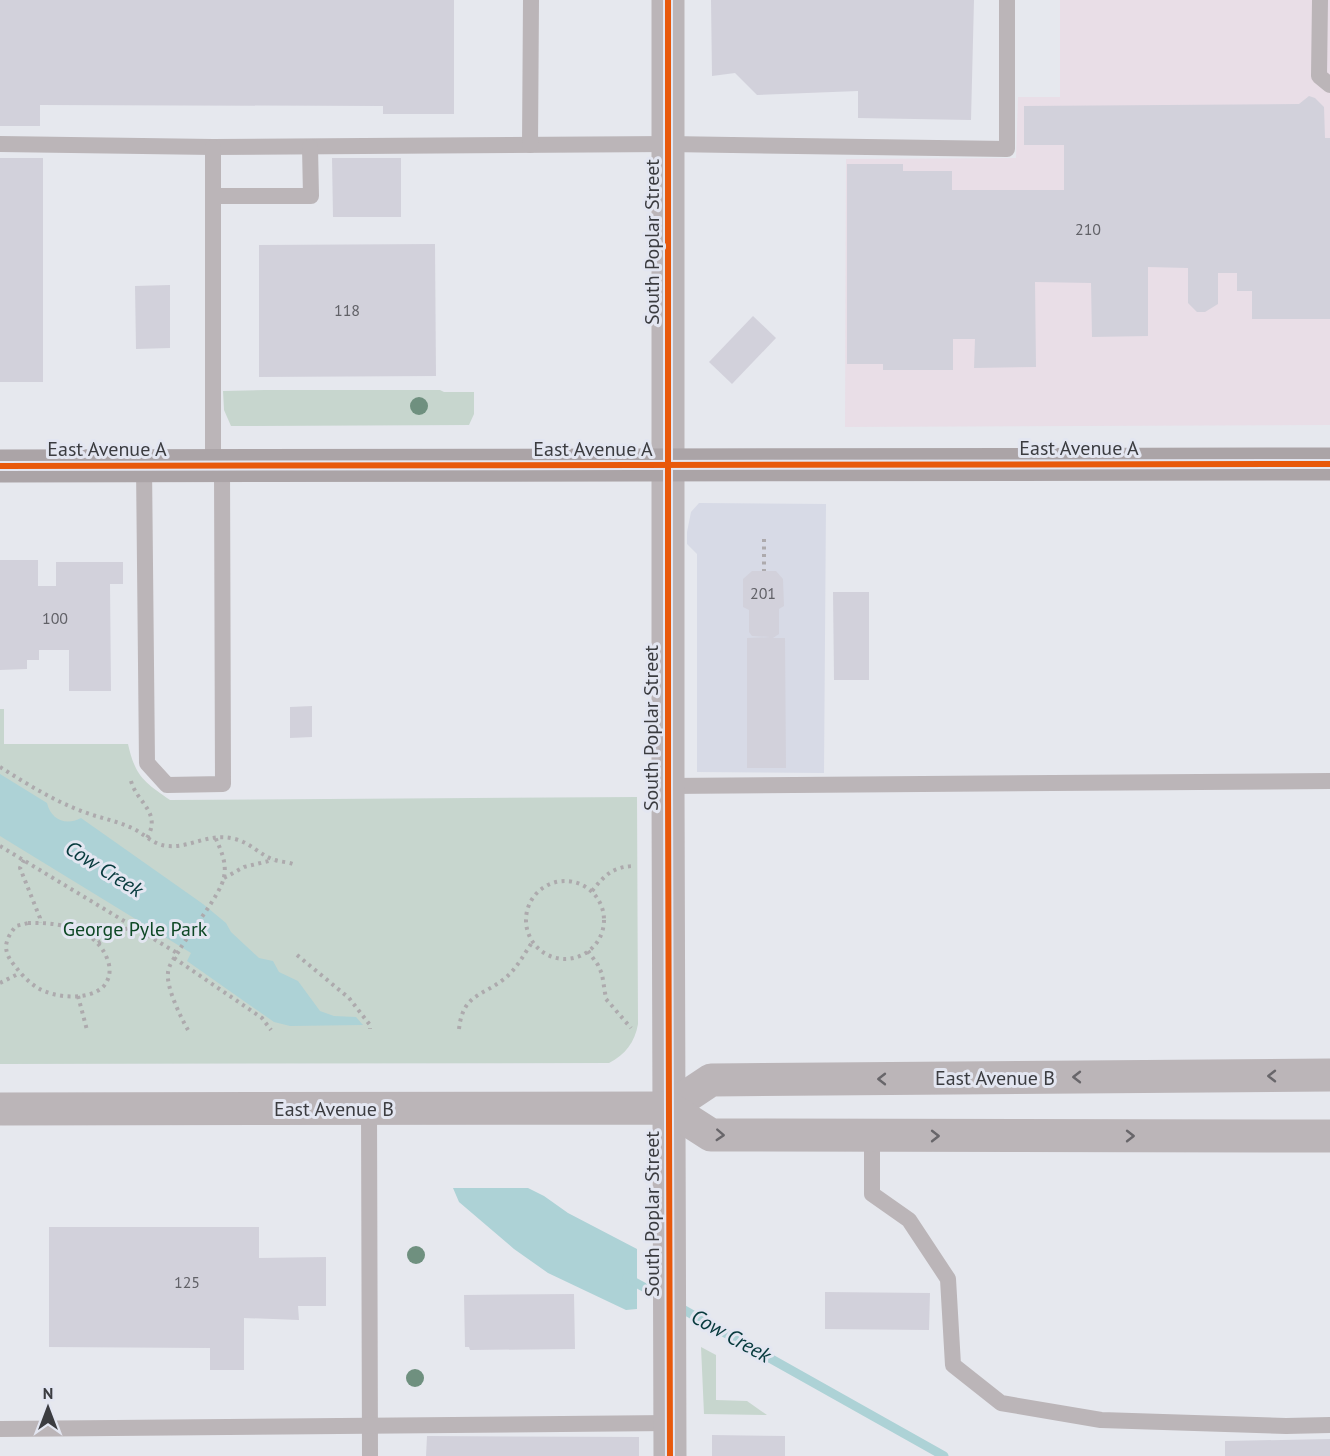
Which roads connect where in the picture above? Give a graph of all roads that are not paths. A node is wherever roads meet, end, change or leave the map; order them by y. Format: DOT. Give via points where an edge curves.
graph roads {
  1 [pos="531,0"];
  2 [pos="668,0"];
  3 [pos="1007,0"];
  4 [pos="1320,0"];
  5 [pos="1325,80"];
  6 [pos="0,144"];
  7 [pos="669,144"];
  8 [pos="530,145"];
  9 [pos="213,147"];
  10 [pos="310,147"];
  11 [pos="213,196"];
  12 [pos="1330,464"];
  13 [pos="144,465"];
  14 [pos="668,465"];
  15 [pos="0,466"];
  16 [pos="217,466"];
  17 [pos="1330,781"];
  18 [pos="668,786"];
  19 [pos="1330,1075"];
  20 [pos="669,1108"];
  21 [pos="0,1109"];
  22 [pos="369,1109"];
  23 [pos="872,1136"];
  24 [pos="1330,1136"];
  25 [pos="670,1424"];
  26 [pos="370,1425"];
  27 [pos="1330,1425"];
  28 [pos="0,1429"];
  29 [pos="370,1456"];
  30 [pos="670,1456"];
  1 -- 8 [label="lane"];
  2 -- 7 [label="street, South Poplar Street"];
  3 -- 7 [label="lane" via="1007,149"];
  4 -- 5 [label="lane"];
  6 -- 9 [label="lane"];
  7 -- 8 [label="lane"];
  7 -- 14 [label="street, South Poplar Street"];
  8 -- 10 [label="lane"];
  9 -- 10 [label="lane"];
  9 -- 11 [label="lane"];
  10 -- 11 [label="lane" via="311,196"];
  11 -- 16 [label="lane"];
  12 -- 14 [label="main road, East Avenue A"];
  13 -- 15 [label="main road, East Avenue A"];
  13 -- 16 [label="main road, East Avenue A"];
  13 -- 16 [label="lane" via="147,763 167,785 223,784"];
  14 -- 16 [label="main road, East Avenue A"];
  14 -- 18 [label="street, South Poplar Street"];
  17 -- 18 [label="lane"];
  18 -- 20 [label="street, South Poplar Street"];
  19 -- 20 [label="street, East Avenue B, one-way" via="711,1080"];
  20 -- 22 [label="street, East Avenue B"];
  20 -- 23 [label="street, one-way" via="711,1135"];
  20 -- 25 [label="street, South Poplar Street"];
  21 -- 22 [label="street, East Avenue B"];
  22 -- 26 [label="lane"];
  23 -- 24 [label="street, one-way"];
  23 -- 27 [label="lane" via="872,1194 909,1220 948,1278 953,1365 1001,1403 1101,1420"];
  25 -- 26 [label="lane"];
  25 -- 30 [label="street, South Poplar Street"];
  26 -- 28 [label="lane"];
  26 -- 29 [label="lane"];
}
